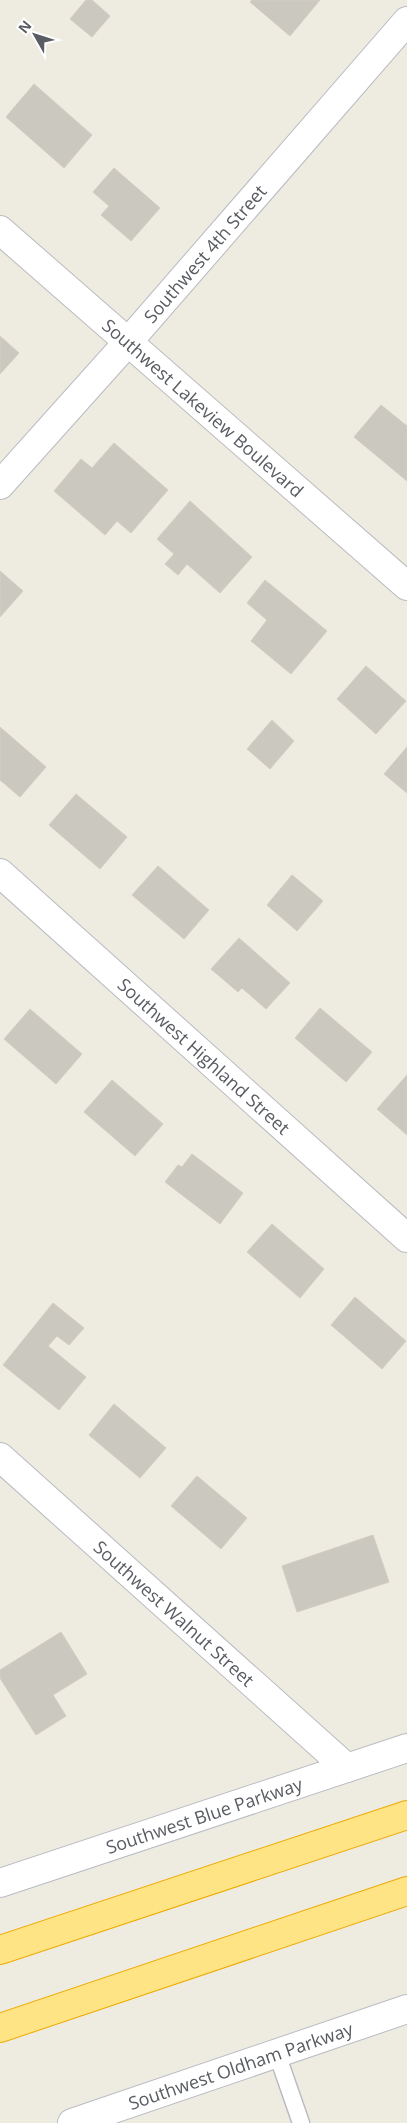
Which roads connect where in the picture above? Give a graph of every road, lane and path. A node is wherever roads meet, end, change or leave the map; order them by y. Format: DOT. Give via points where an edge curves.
graph roads {
  1 [pos="407,21"];
  2 [pos="0,230"];
  3 [pos="128,342"];
  4 [pos="0,485"];
  5 [pos="407,586"];
  6 [pos="0,873"];
  7 [pos="407,1238"];
  8 [pos="0,1458"];
  9 [pos="407,1748"];
  10 [pos="347,1768"];
  11 [pos="407,1815"];
  12 [pos="0,1883"];
  13 [pos="407,1891"];
  14 [pos="0,1950"];
  15 [pos="407,2009"];
  16 [pos="0,2028"];
  17 [pos="277,2054"];
  18 [pos="72,2123"];
  19 [pos="301,2123"];
  1 -- 3 [label="street, Southwest 4th Street"];
  2 -- 3 [label="street, Southwest Lakeview Boulevard"];
  3 -- 4 [label="street, Southwest 4th Street"];
  3 -- 5 [label="street, Southwest Lakeview Boulevard"];
  6 -- 7 [label="street, Southwest Highland Street"];
  8 -- 10 [label="street, Southwest Walnut Street"];
  9 -- 10 [label="street, Southwest Blue Parkway"];
  10 -- 12 [label="street, Southwest Blue Parkway"];
  11 -- 14 [label="highway"];
  13 -- 16 [label="highway"];
  15 -- 17 [label="street, Southwest Oldham Parkway"];
  17 -- 18 [label="street, Southwest Oldham Parkway"];
  17 -- 19 [label="lane"];
}
